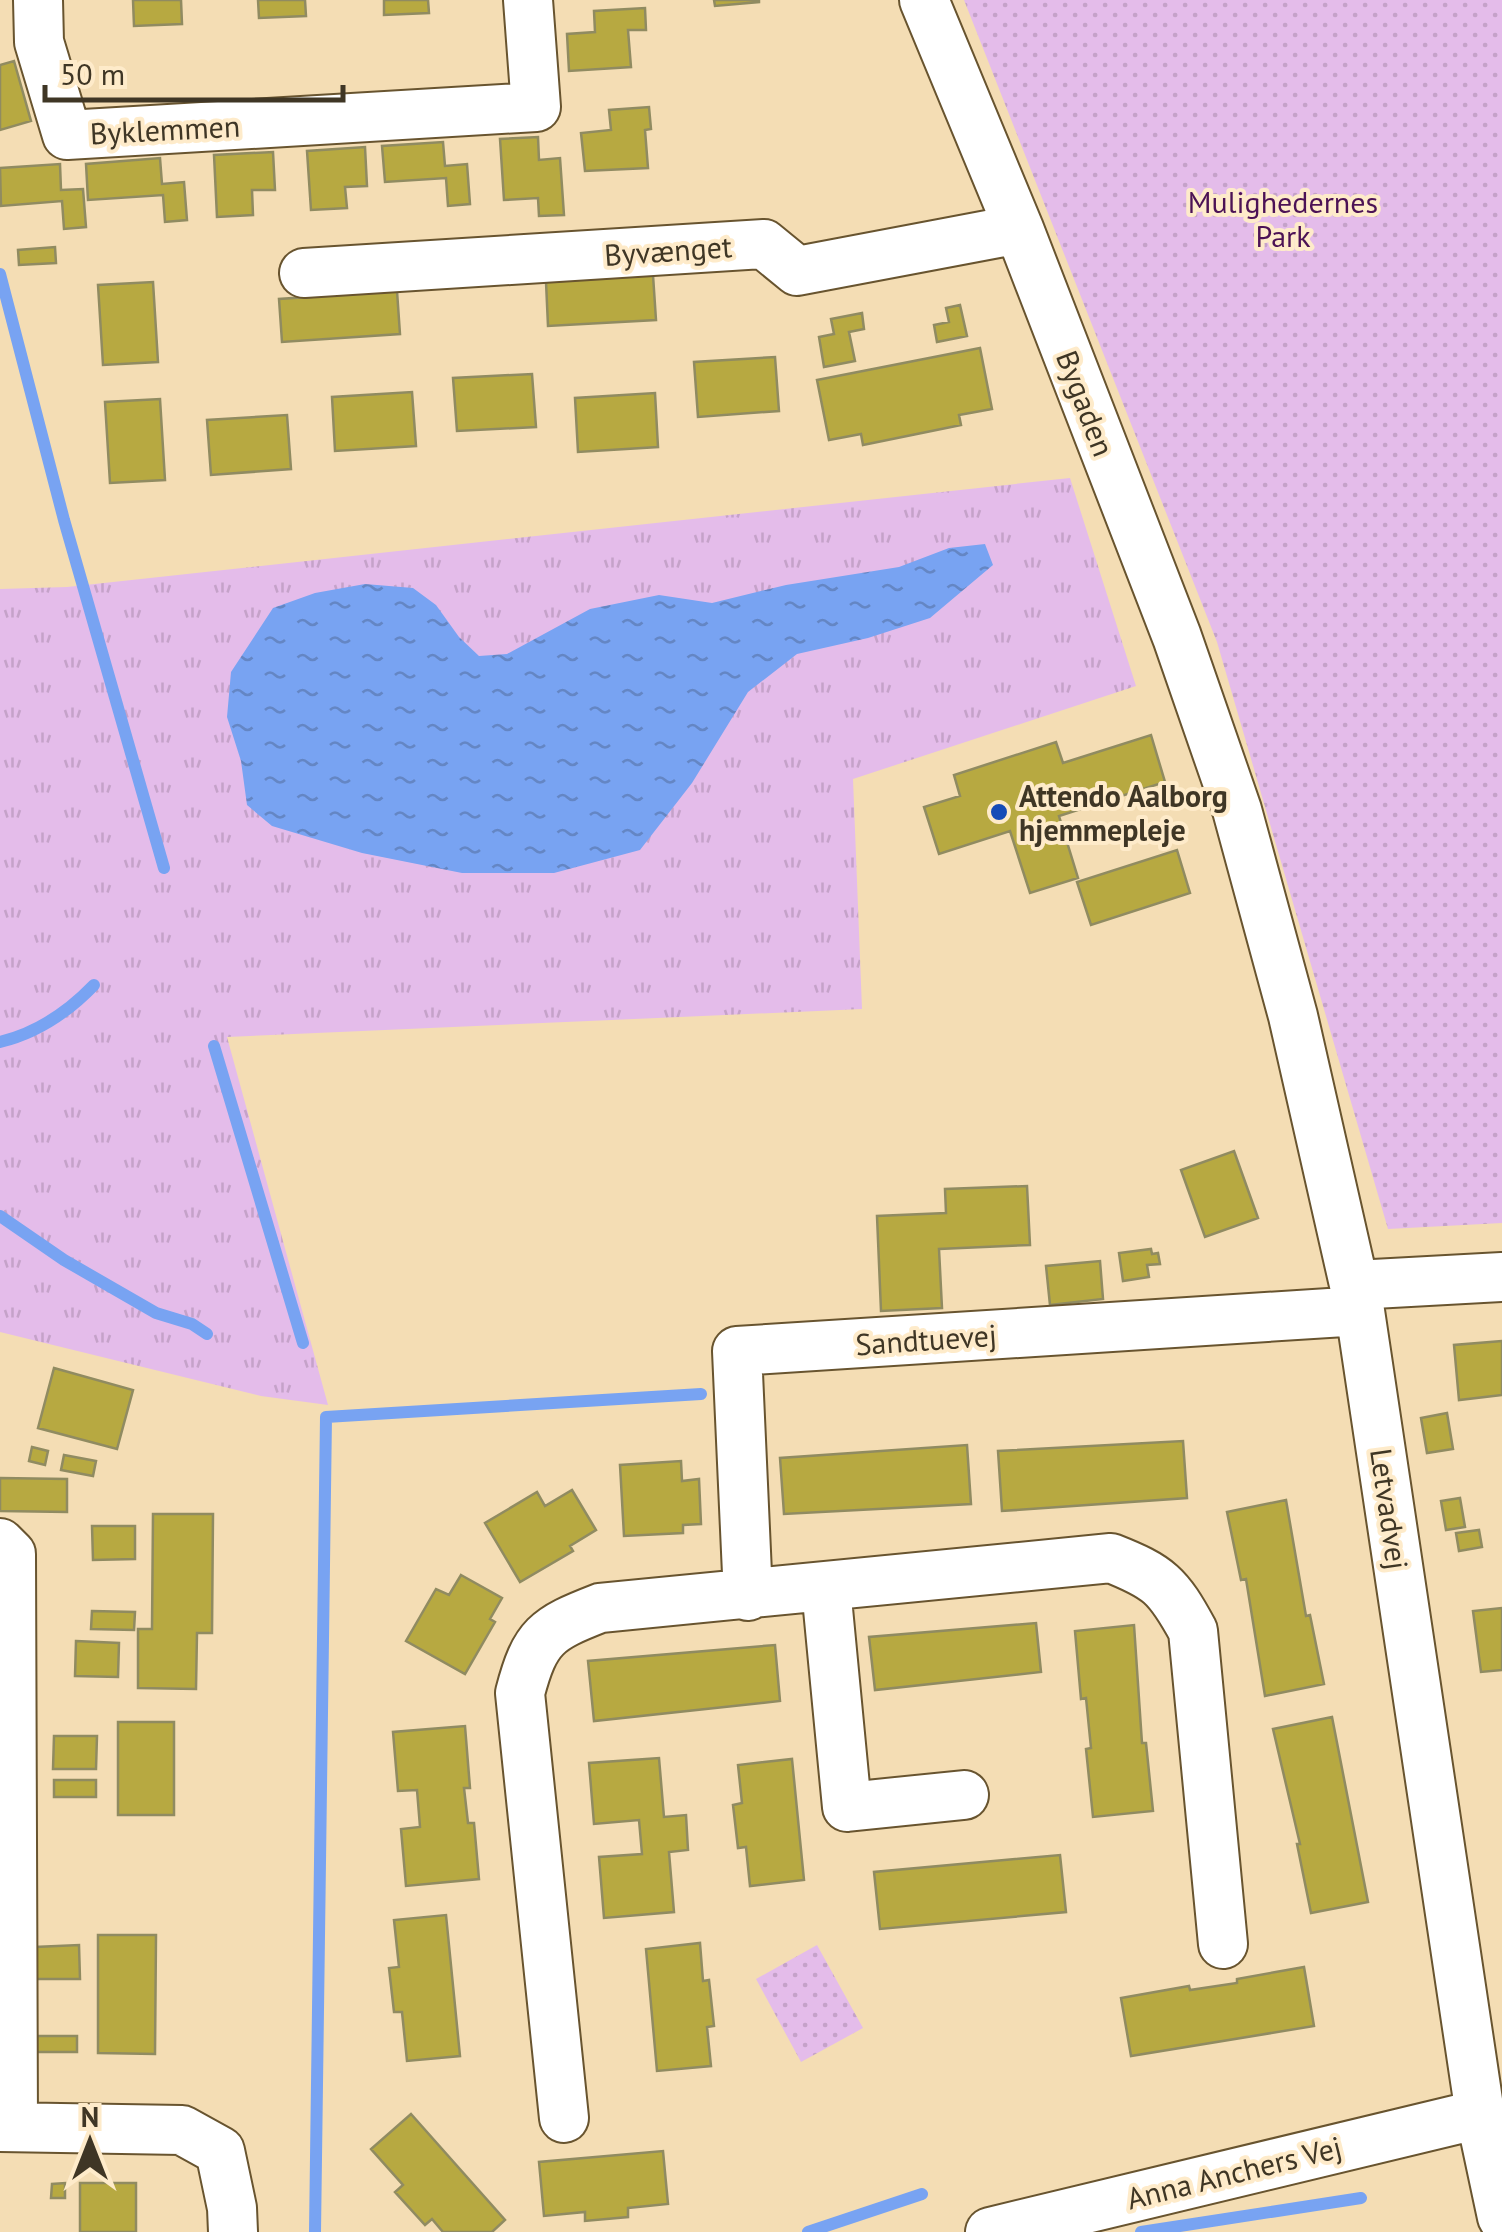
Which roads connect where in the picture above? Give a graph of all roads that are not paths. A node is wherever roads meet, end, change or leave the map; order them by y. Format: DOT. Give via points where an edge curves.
graph roads {
  1 [pos="38,0"];
  2 [pos="528,0"];
  3 [pos="924,0"];
  4 [pos="1019,230"];
  5 [pos="304,273"];
  6 [pos="1237,810"];
  7 [pos="1502,1277"];
  8 [pos="1358,1298"];
  9 [pos="0,1543"];
  10 [pos="826,1588"];
  11 [pos="748,1596"];
  12 [pos="964,1795"];
  13 [pos="1224,1944"];
  14 [pos="1480,2114"];
  15 [pos="564,2118"];
  16 [pos="6,2127"];
  17 [pos="1502,2217"];
  18 [pos="233,2232"];
  19 [pos="990,2232"];
  1 -- 2 [label="street, Byklemmen" via="40,42 66,135 536,107"];
  3 -- 4 [label="street, Bygaden"];
  4 -- 5 [label="street, Byvænget" via="797,271 764,244"];
  4 -- 6 [label="street, Bygaden"];
  6 -- 8 [label="street, Letvadvej"];
  7 -- 8 [label="street"];
  8 -- 11 [label="street, Sandtuevej" via="737,1351"];
  8 -- 14 [label="street, Letvadvej"];
  9 -- 16 [label="street" via="11,1554"];
  10 -- 11 [label="street"];
  10 -- 12 [label="street" via="847,1806"];
  10 -- 13 [label="street" via="1111,1558 1151,1574 1193,1630"];
  11 -- 15 [label="street" via="600,1608 560,1624 530,1654 520,1693"];
  14 -- 17 [label="street, Letvadvej"];
  14 -- 19 [label="street, Anna Anchers Vej"];
  16 -- 18 [label="street" via="182,2130 220,2151"];
}
